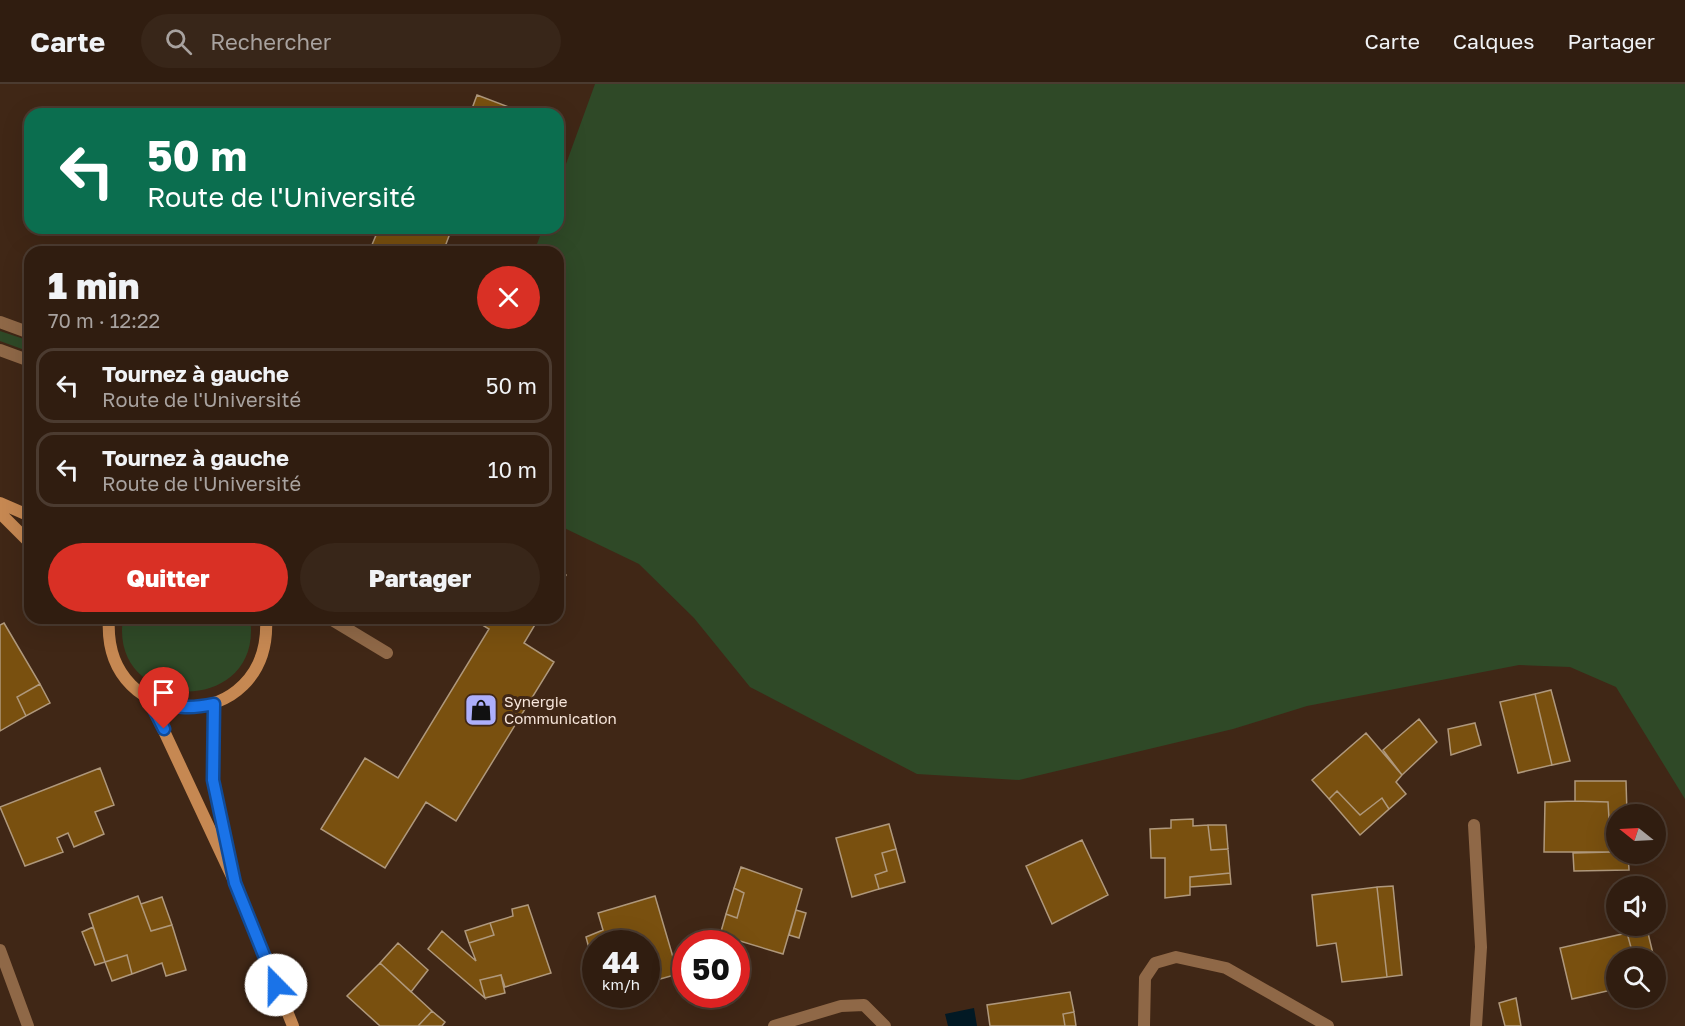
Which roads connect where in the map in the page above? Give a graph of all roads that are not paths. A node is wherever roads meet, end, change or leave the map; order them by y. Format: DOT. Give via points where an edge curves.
graph roads {
  1 [pos="0,322"];
  2 [pos="24,331"];
  3 [pos="0,350"];
  4 [pos="24,359"];
  5 [pos="0,503"];
  6 [pos="0,513"];
  7 [pos="24,513"];
  8 [pos="24,537"];
  9 [pos="108,624"];
  10 [pos="266,624"];
  11 [pos="339,624"];
  12 [pos="387,653"];
  13 [pos="149,699"];
  14 [pos="214,704"];
  15 [pos="1474,825"];
  16 [pos="235,883"];
  17 [pos="0,950"];
  18 [pos="28,1026"];
  19 [pos="293,1026"];
  20 [pos="774,1026"];
  21 [pos="885,1026"];
  22 [pos="1144,1026"];
  23 [pos="1328,1026"];
  24 [pos="1476,1026"];
  1 -- 2 [label="street"];
  3 -- 4 [label="street"];
  5 -- 7 [label="main road"];
  6 -- 8 [label="main road"];
  9 -- 13 [label="main road" via="108,638 121,674"];
  10 -- 14 [label="main road" via="262,657 250,677 235,693"];
  11 -- 12 [label="street"];
  13 -- 14 [label="main road" via="170,707 193,709"];
  13 -- 16 [label="main road"];
  14 -- 16 [label="main road" via="213,780"];
  15 -- 24 [label="street" via="1481,946"];
  16 -- 19 [label="main road"];
  17 -- 18 [label="street"];
  20 -- 21 [label="street" via="841,1006 864,1005"];
  22 -- 23 [label="street" via="1145,978 1155,963 1176,957 1227,968"];
}
